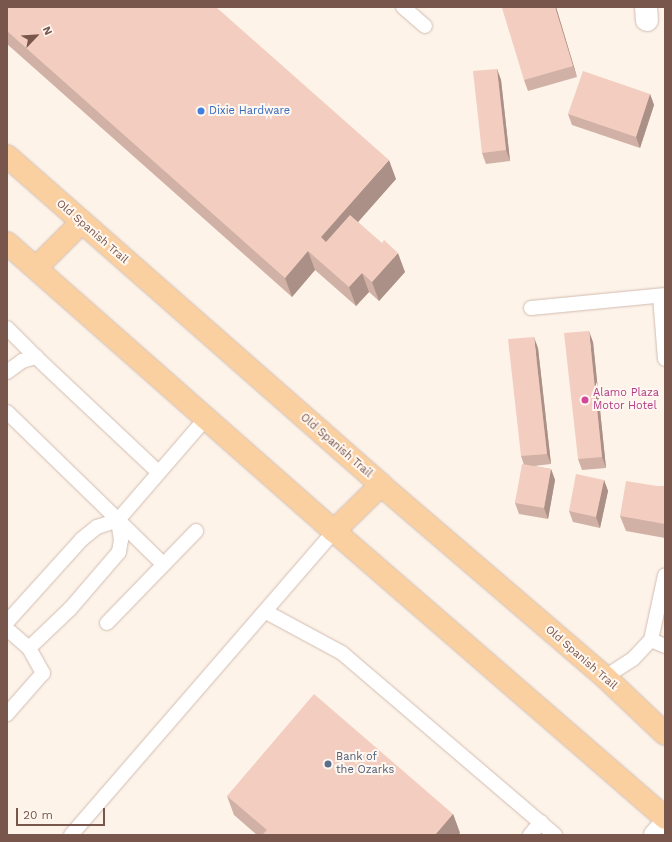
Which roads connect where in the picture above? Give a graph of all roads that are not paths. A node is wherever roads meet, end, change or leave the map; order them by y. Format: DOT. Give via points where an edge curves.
graph roads {
  1 [pos="404,7"];
  2 [pos="425,26"];
  3 [pos="7,156"];
  4 [pos="82,222"];
  5 [pos="7,243"];
  6 [pos="36,268"];
  7 [pos="662,296"];
  8 [pos="531,308"];
  9 [pos="7,328"];
  10 [pos="36,357"];
  11 [pos="665,359"];
  12 [pos="7,372"];
  13 [pos="7,412"];
  14 [pos="206,418"];
  15 [pos="158,472"];
  16 [pos="381,485"];
  17 [pos="118,520"];
  18 [pos="196,531"];
  19 [pos="334,531"];
  20 [pos="163,564"];
  21 [pos="665,575"];
  22 [pos="266,612"];
  23 [pos="7,622"];
  24 [pos="107,623"];
  25 [pos="7,629"];
  26 [pos="651,640"];
  27 [pos="665,646"];
  28 [pos="29,648"];
  29 [pos="605,677"];
  30 [pos="7,714"];
  31 [pos="665,734"];
  32 [pos="665,818"];
  33 [pos="541,822"];
  34 [pos="665,824"];
  35 [pos="71,835"];
  36 [pos="530,835"];
  37 [pos="555,835"];
  38 [pos="656,835"];
  1 -- 2 [label="lane"];
  3 -- 4 [label="main road, Old Spanish Trail"];
  4 -- 6 [label="main road"];
  4 -- 16 [label="main road, Old Spanish Trail"];
  5 -- 6 [label="main road"];
  6 -- 14 [label="main road"];
  7 -- 8 [label="lane"];
  7 -- 11 [label="lane"];
  9 -- 10 [label="lane"];
  10 -- 12 [label="lane" via="22,361"];
  10 -- 15 [label="lane"];
  13 -- 17 [label="lane"];
  14 -- 15 [label="lane"];
  14 -- 19 [label="main road"];
  15 -- 17 [label="lane"];
  16 -- 19 [label="main road"];
  16 -- 29 [label="main road, Old Spanish Trail"];
  17 -- 20 [label="lane"];
  17 -- 23 [label="lane" via="97,527 82,539"];
  17 -- 28 [label="lane" via="121,540 119,552 70,609"];
  18 -- 20 [label="lane"];
  19 -- 22 [label="lane"];
  19 -- 32 [label="main road"];
  20 -- 24 [label="lane"];
  21 -- 26 [label="lane"];
  22 -- 33 [label="lane" via="342,653"];
  22 -- 35 [label="lane"];
  25 -- 28 [label="lane"];
  26 -- 27 [label="lane"];
  26 -- 29 [label="lane" via="633,659"];
  28 -- 30 [label="lane" via="43,673"];
  29 -- 31 [label="main road, Old Spanish Trail"];
  33 -- 36 [label="lane"];
  33 -- 37 [label="lane"];
  34 -- 38 [label="street"];
}
